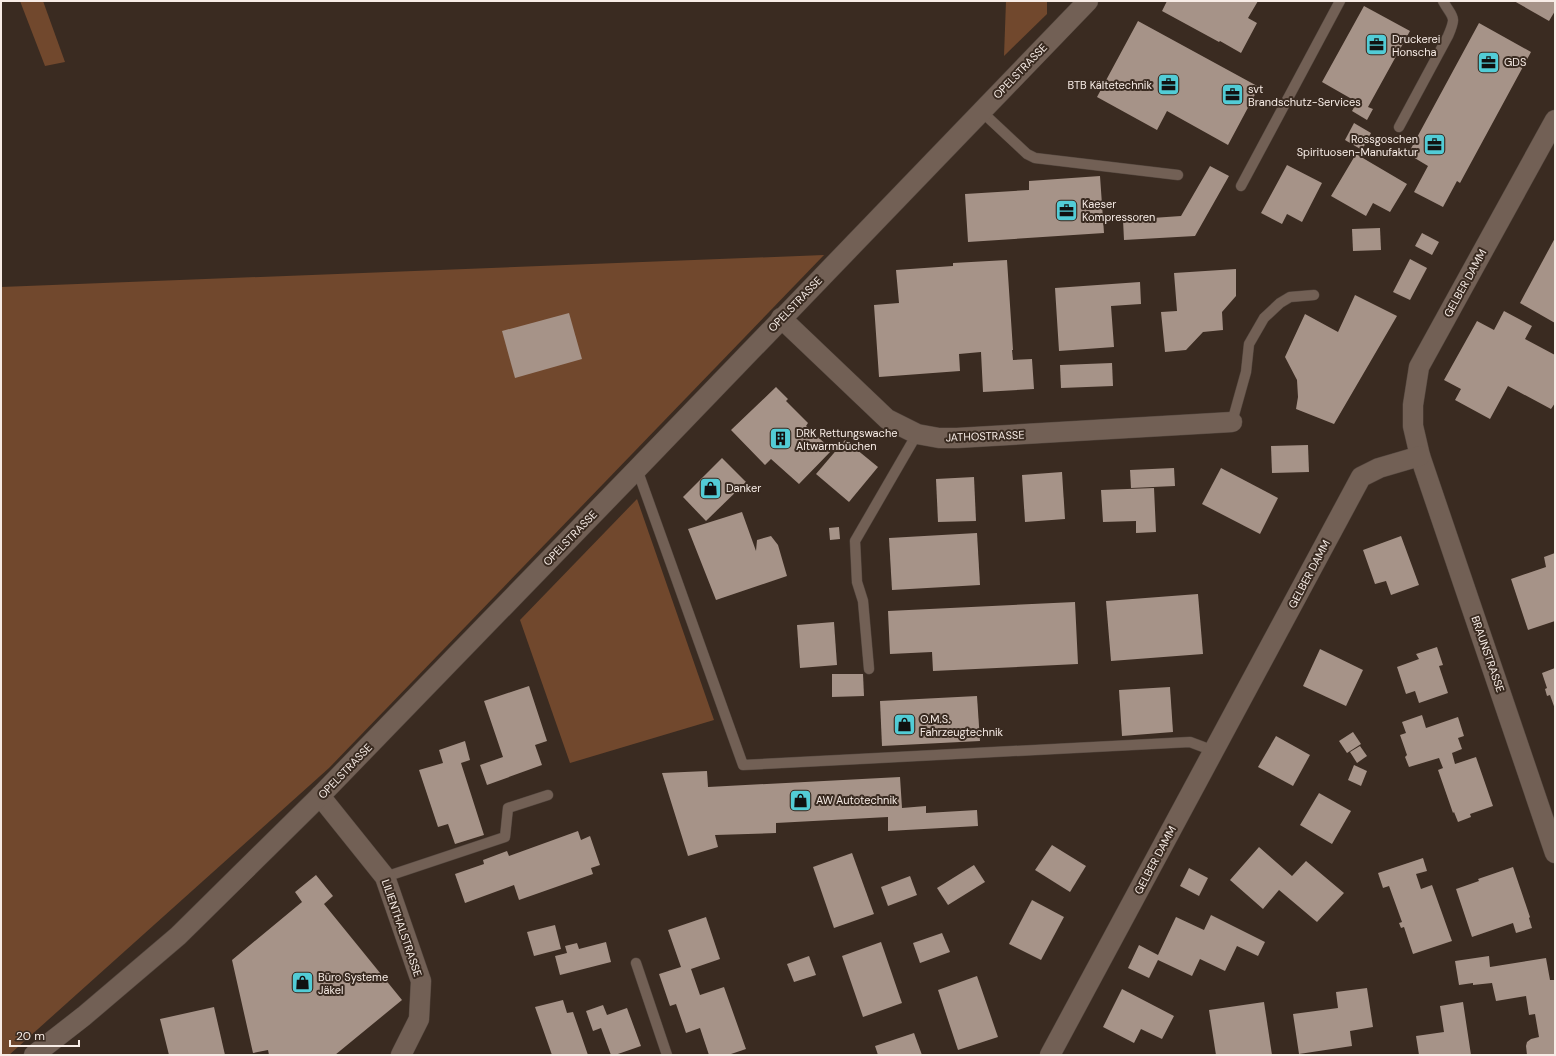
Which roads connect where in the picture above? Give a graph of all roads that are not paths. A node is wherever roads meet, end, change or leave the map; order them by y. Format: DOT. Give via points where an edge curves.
graph roads {
  1 [pos="1088,1"];
  2 [pos="1340,1"];
  3 [pos="1443,1"];
  4 [pos="981,111"];
  5 [pos="1555,120"];
  6 [pos="1399,127"];
  7 [pos="1178,175"];
  8 [pos="1241,186"];
  9 [pos="1314,295"];
  10 [pos="781,318"];
  11 [pos="1232,422"];
  12 [pos="916,434"];
  13 [pos="1420,456"];
  14 [pos="637,470"];
  15 [pos="869,669"];
  16 [pos="1214,751"];
  17 [pos="548,795"];
  18 [pos="320,796"];
  19 [pos="1555,853"];
  20 [pos="385,877"];
  21 [pos="636,963"];
  22 [pos="34,1055"];
  23 [pos="401,1055"];
  24 [pos="667,1055"];
  25 [pos="1050,1055"];
  1 -- 4 [label="street, OPELSTRASSE"];
  2 -- 8 [label="lane"];
  3 -- 6 [label="lane" via="1452,12 1454,22"];
  4 -- 7 [label="lane" via="1026,154 1035,158"];
  4 -- 10 [label="street, OPELSTRASSE"];
  5 -- 13 [label="street, GELBER DAMM" via="1419,367 1413,405 1413,426"];
  9 -- 11 [label="lane" via="1290,297 1280,302 1264,318 1249,344 1246,372"];
  10 -- 12 [label="street, JATHOSTRASSE" via="887,419"];
  10 -- 14 [label="street, OPELSTRASSE"];
  11 -- 12 [label="street, JATHOSTRASSE" via="958,438"];
  12 -- 15 [label="lane" via="855,541 857,582 863,601"];
  13 -- 16 [label="street, GELBER DAMM" via="1379,468 1361,477"];
  13 -- 19 [label="street, BRAUNSTRASSE"];
  14 -- 16 [label="lane" via="743,764 1190,742"];
  14 -- 18 [label="street, OPELSTRASSE"];
  16 -- 25 [label="street, GELBER DAMM"];
  17 -- 20 [label="lane" via="508,808 505,837"];
  18 -- 20 [label="street, LILIENTHALSTRASSE"];
  18 -- 22 [label="street, OPELSTRASSE" via="178,936"];
  20 -- 23 [label="street, LILIENTHALSTRASSE" via="421,981 419,1019"];
  21 -- 24 [label="lane"];
}
